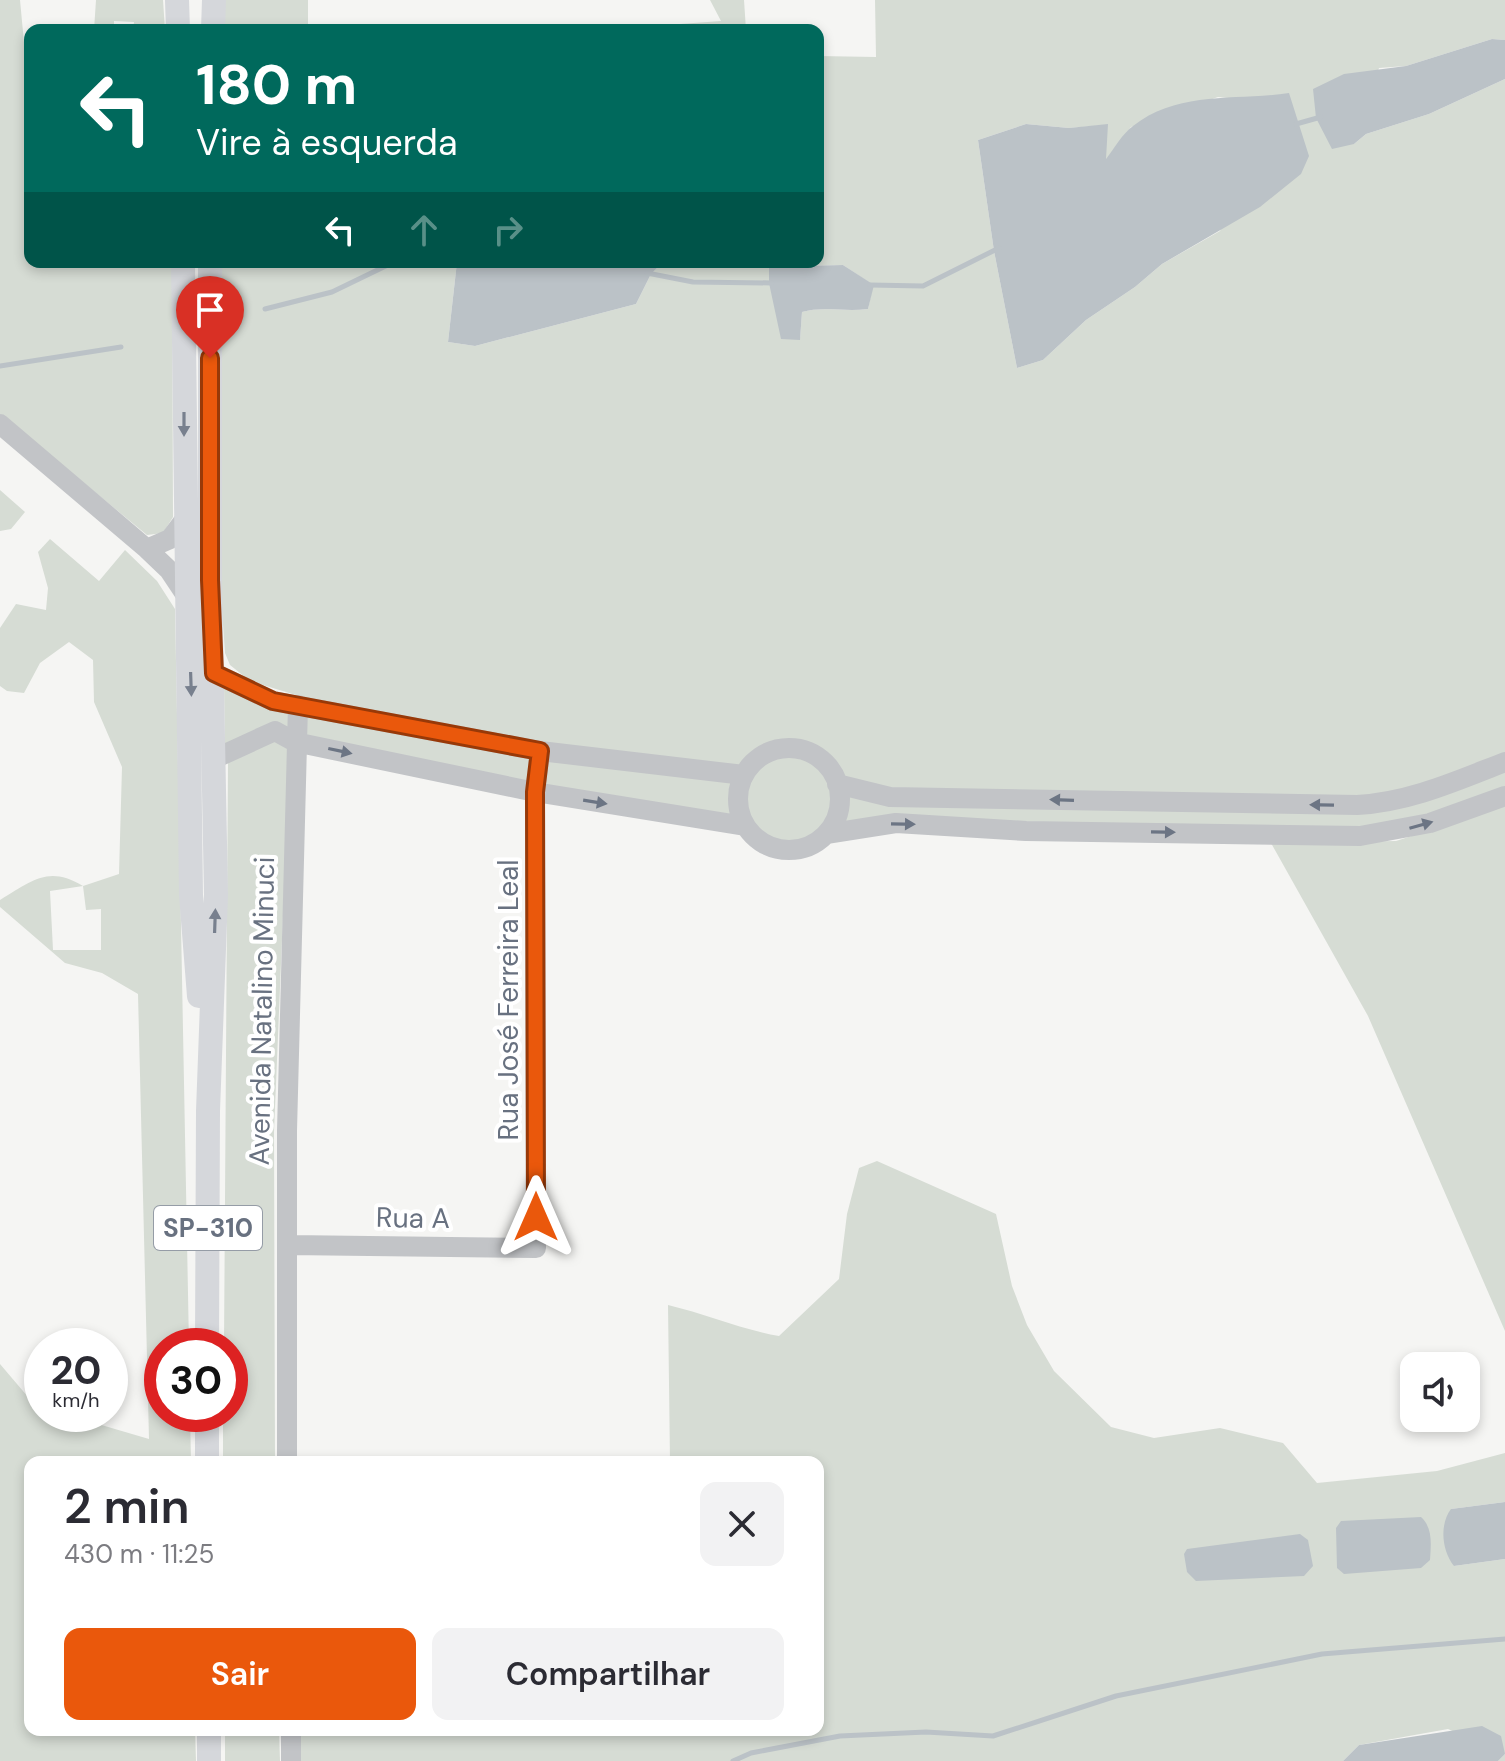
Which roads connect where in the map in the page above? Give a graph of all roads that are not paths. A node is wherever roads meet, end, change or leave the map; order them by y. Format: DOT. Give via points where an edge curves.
graph roads {
  1 [pos="177,0"];
  2 [pos="214,0"];
  3 [pos="178,24"];
  4 [pos="213,24"];
  5 [pos="183,268"];
  6 [pos="210,268"];
  7 [pos="0,424"];
  8 [pos="185,519"];
  9 [pos="147,549"];
  10 [pos="185,594"];
  11 [pos="214,673"];
  12 [pos="298,705"];
  13 [pos="295,742"];
  14 [pos="540,751"];
  15 [pos="216,758"];
  16 [pos="1505,762"];
  17 [pos="744,775"];
  18 [pos="837,784"];
  19 [pos="535,792"];
  20 [pos="1505,796"];
  21 [pos="745,826"];
  22 [pos="826,834"];
  23 [pos="208,1111"];
  24 [pos="289,1245"];
  25 [pos="536,1248"];
  26 [pos="207,1328"];
  27 [pos="207,1432"];
  28 [pos="207,1456"];
  29 [pos="287,1456"];
  30 [pos="209,1736"];
  31 [pos="291,1736"];
  32 [pos="209,1761"];
  33 [pos="291,1761"];
  1 -- 3 [label="main road"];
  2 -- 4 [label="main road"];
  5 -- 8 [label="main road, SP-310, one-way"];
  6 -- 11 [label="main road, SP-310"];
  7 -- 9 [label="street"];
  8 -- 9 [label="street" via="170,539"];
  8 -- 10 [label="main road, SP-310"];
  9 -- 10 [label="street"];
  10 -- 23 [label="main road, SP-310, one-way" via="191,686 191,895"];
  11 -- 12 [label="street" via="248,692"];
  11 -- 15 [label="main road, SP-310"];
  12 -- 13 [label="street, Avenida Natalino Minuci"];
  12 -- 14 [label="street"];
  13 -- 15 [label="street" via="275,731"];
  13 -- 19 [label="street, one-way"];
  13 -- 24 [label="street, Avenida Natalino Minuci"];
  14 -- 17 [label="street"];
  14 -- 19 [label="street, Rua José Ferreira Leal"];
  23 -- 15 [label="main road, SP-310, one-way"];
  16 -- 18 [label="street, one-way" via="1421,795 1357,805 890,797"];
  17 -- 18 [label="street" via="761,756 787,748 823,762"];
  17 -- 21 [label="street" via="738,801"];
  18 -- 22 [label="street" via="838,811"];
  19 -- 21 [label="street, one-way"];
  19 -- 25 [label="street, Rua José Ferreira Leal"];
  22 -- 20 [label="street, one-way" via="896,823 1026,831 1360,836 1430,823"];
  21 -- 22 [label="street" via="765,844 791,850"];
  23 -- 26 [label="main road, SP-310"];
  24 -- 25 [label="street, Rua A"];
  24 -- 29 [label="street, Avenida Natalino Minuci"];
  27 -- 28 [label="main road"];
  30 -- 32 [label="main road"];
  31 -- 33 [label="street"];
}
